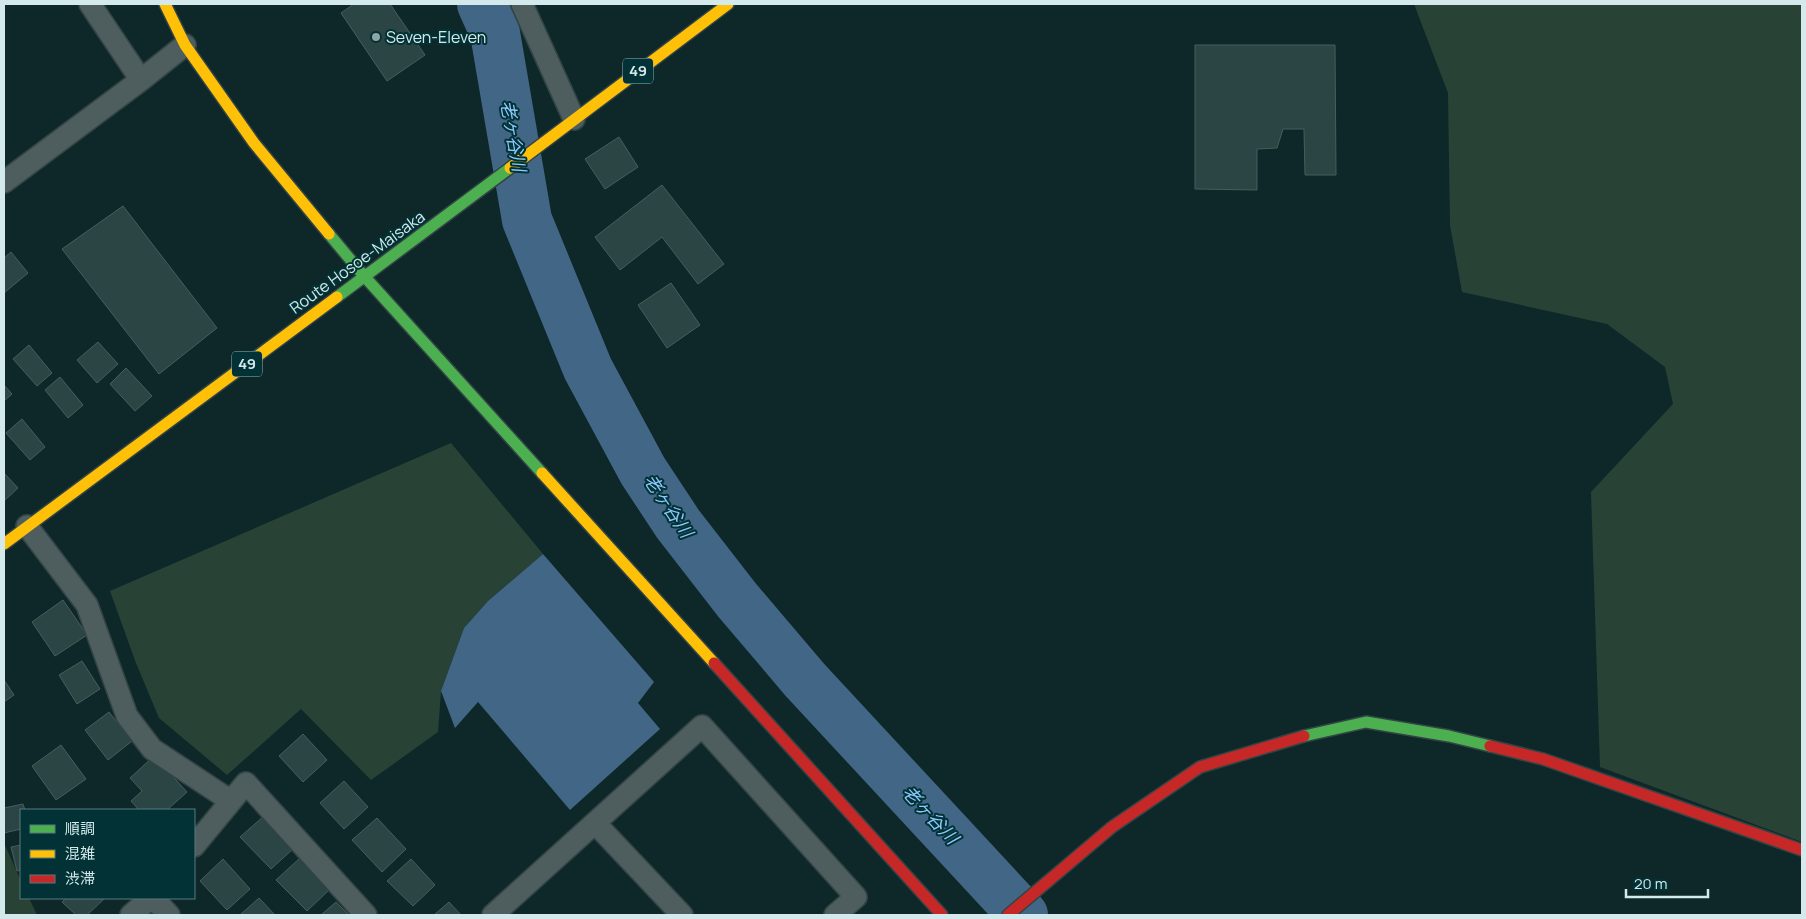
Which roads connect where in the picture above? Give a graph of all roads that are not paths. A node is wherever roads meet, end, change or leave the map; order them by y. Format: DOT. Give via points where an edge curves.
graph roads {
  1 [pos="90,4"];
  2 [pos="165,4"];
  3 [pos="522,4"];
  4 [pos="728,4"];
  5 [pos="185,45"];
  6 [pos="141,80"];
  7 [pos="574,119"];
  8 [pos="4,182"];
  9 [pos="364,276"];
  10 [pos="28,526"];
  11 [pos="4,544"];
  12 [pos="231,801"];
  13 [pos="595,823"];
  14 [pos="195,845"];
  15 [pos="1802,850"];
  16 [pos="151,899"];
  17 [pos="153,899"];
  18 [pos="131,915"];
  19 [pos="169,915"];
  20 [pos="366,915"];
  21 [pos="492,915"];
  22 [pos="682,915"];
  23 [pos="836,915"];
  24 [pos="942,915"];
  25 [pos="1008,915"];
  1 -- 6 [label="street"];
  2 -- 5 [label="street"];
  3 -- 7 [label="street"];
  4 -- 7 [label="street, Route Hosoe-Maisaka / 49"];
  5 -- 6 [label="street"];
  5 -- 9 [label="street" via="254,143"];
  6 -- 8 [label="street"];
  7 -- 9 [label="street, Route Hosoe-Maisaka / 49"];
  9 -- 10 [label="street, Route Hosoe-Maisaka / 49"];
  9 -- 24 [label="street"];
  10 -- 11 [label="street, Route Hosoe-Maisaka / 49"];
  10 -- 12 [label="street" via="87,605 127,716 152,749"];
  12 -- 14 [label="street"];
  12 -- 20 [label="street" via="246,783"];
  13 -- 21 [label="street"];
  13 -- 22 [label="street"];
  13 -- 23 [label="street" via="702,726 856,897"];
  15 -- 25 [label="street" via="1543,759 1449,736 1366,722 1284,741 1200,767 1112,828"];
  16 -- 18 [label="street"];
  17 -- 19 [label="street"];
}
